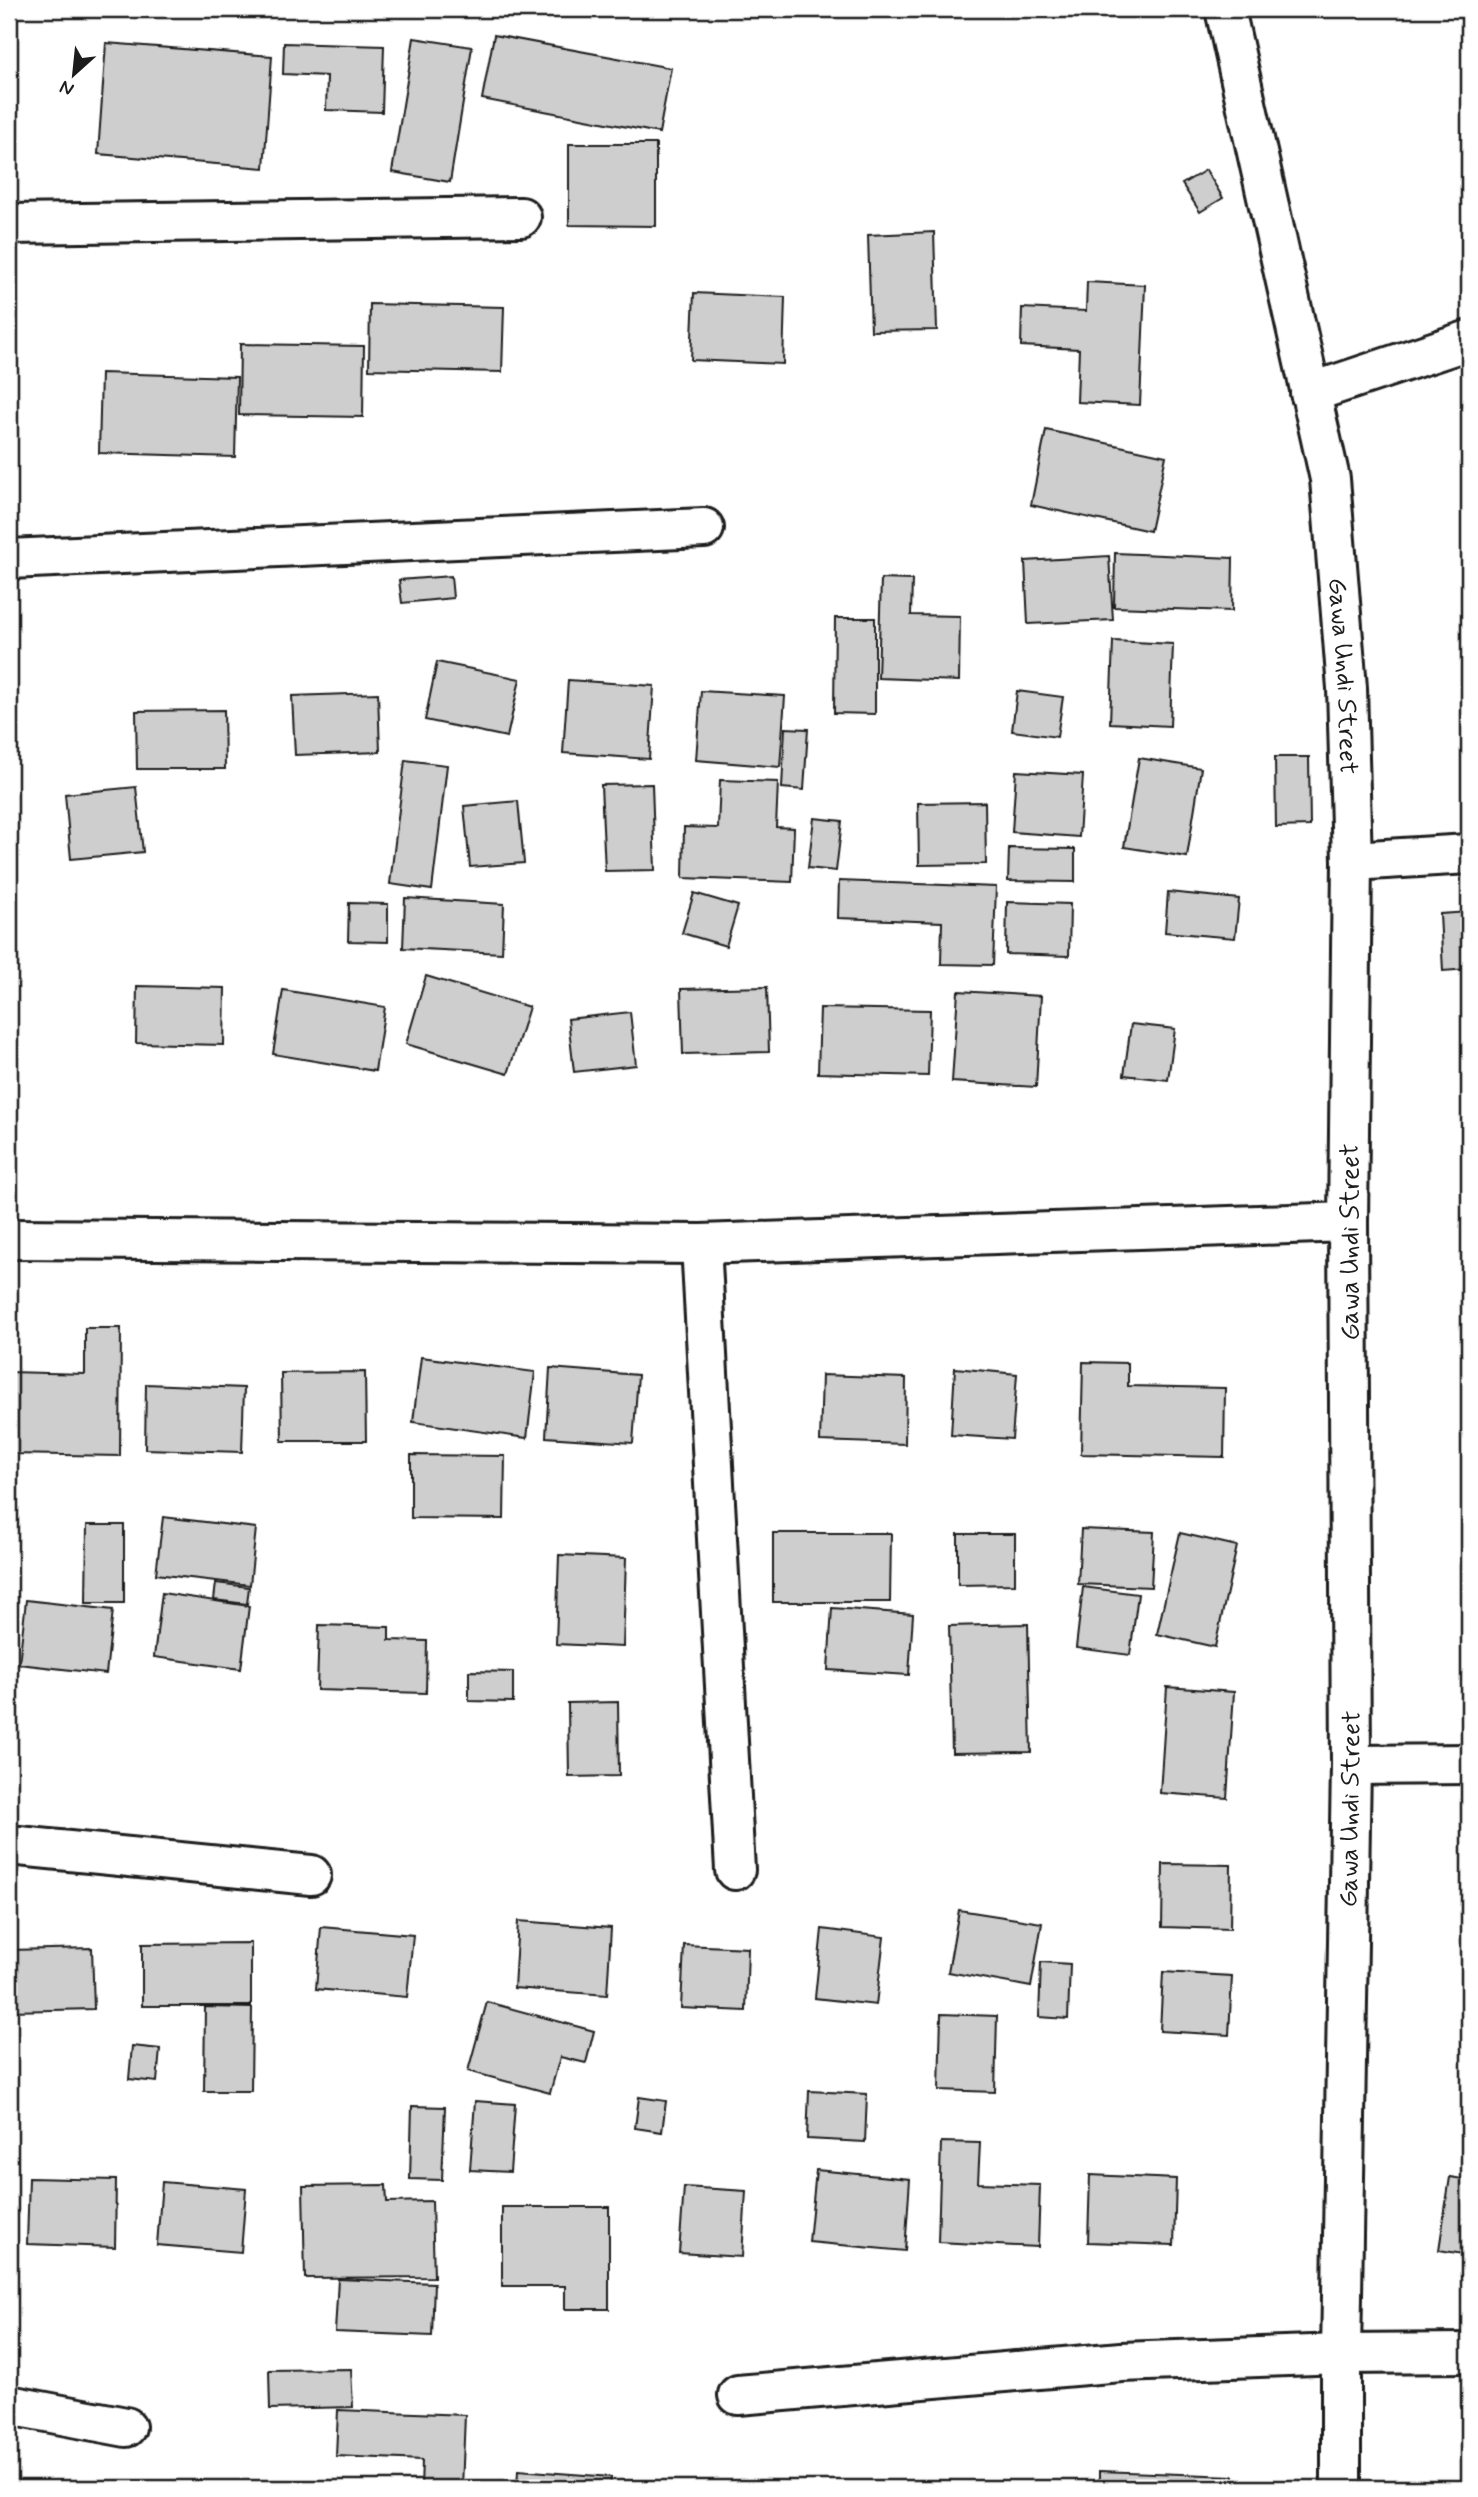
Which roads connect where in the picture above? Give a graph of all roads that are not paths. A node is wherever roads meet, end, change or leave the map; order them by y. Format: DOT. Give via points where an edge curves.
graph roads {
  1 [pos="1225,9"];
  2 [pos="521,217"];
  3 [pos="9,224"];
  4 [pos="1469,340"];
  5 [pos="1310,393"];
  6 [pos="704,528"];
  7 [pos="9,559"];
  8 [pos="1469,854"];
  9 [pos="1352,861"];
  10 [pos="1348,1222"];
  11 [pos="9,1239"];
  12 [pos="701,1244"];
  13 [pos="1469,1764"];
  14 [pos="1351,1765"];
  15 [pos="9,1845"];
  16 [pos="735,1870"];
  17 [pos="311,1875"];
  18 [pos="1469,2353"];
  19 [pos="1341,2354"];
  20 [pos="738,2395"];
  21 [pos="9,2405"];
  22 [pos="126,2427"];
  23 [pos="1341,2488"];
  1 -- 5 [label="street, Gawa Undi Street"];
  2 -- 3 [label="street"];
  4 -- 5 [label="street"];
  5 -- 9 [label="street, Gawa Undi Street" via="1330,479 1347,688"];
  6 -- 7 [label="street"];
  8 -- 9 [label="street"];
  9 -- 10 [label="street, Gawa Undi Street"];
  10 -- 12 [label="street"];
  10 -- 14 [label="street, Gawa Undi Street"];
  11 -- 12 [label="street"];
  12 -- 16 [label="street"];
  13 -- 14 [label="street"];
  14 -- 19 [label="street, Gawa Undi Street"];
  15 -- 17 [label="street"];
  18 -- 19 [label="street"];
  19 -- 20 [label="street" via="1121,2362"];
  19 -- 23 [label="street, Gawa Undi Street"];
  21 -- 22 [label="street"];
}
